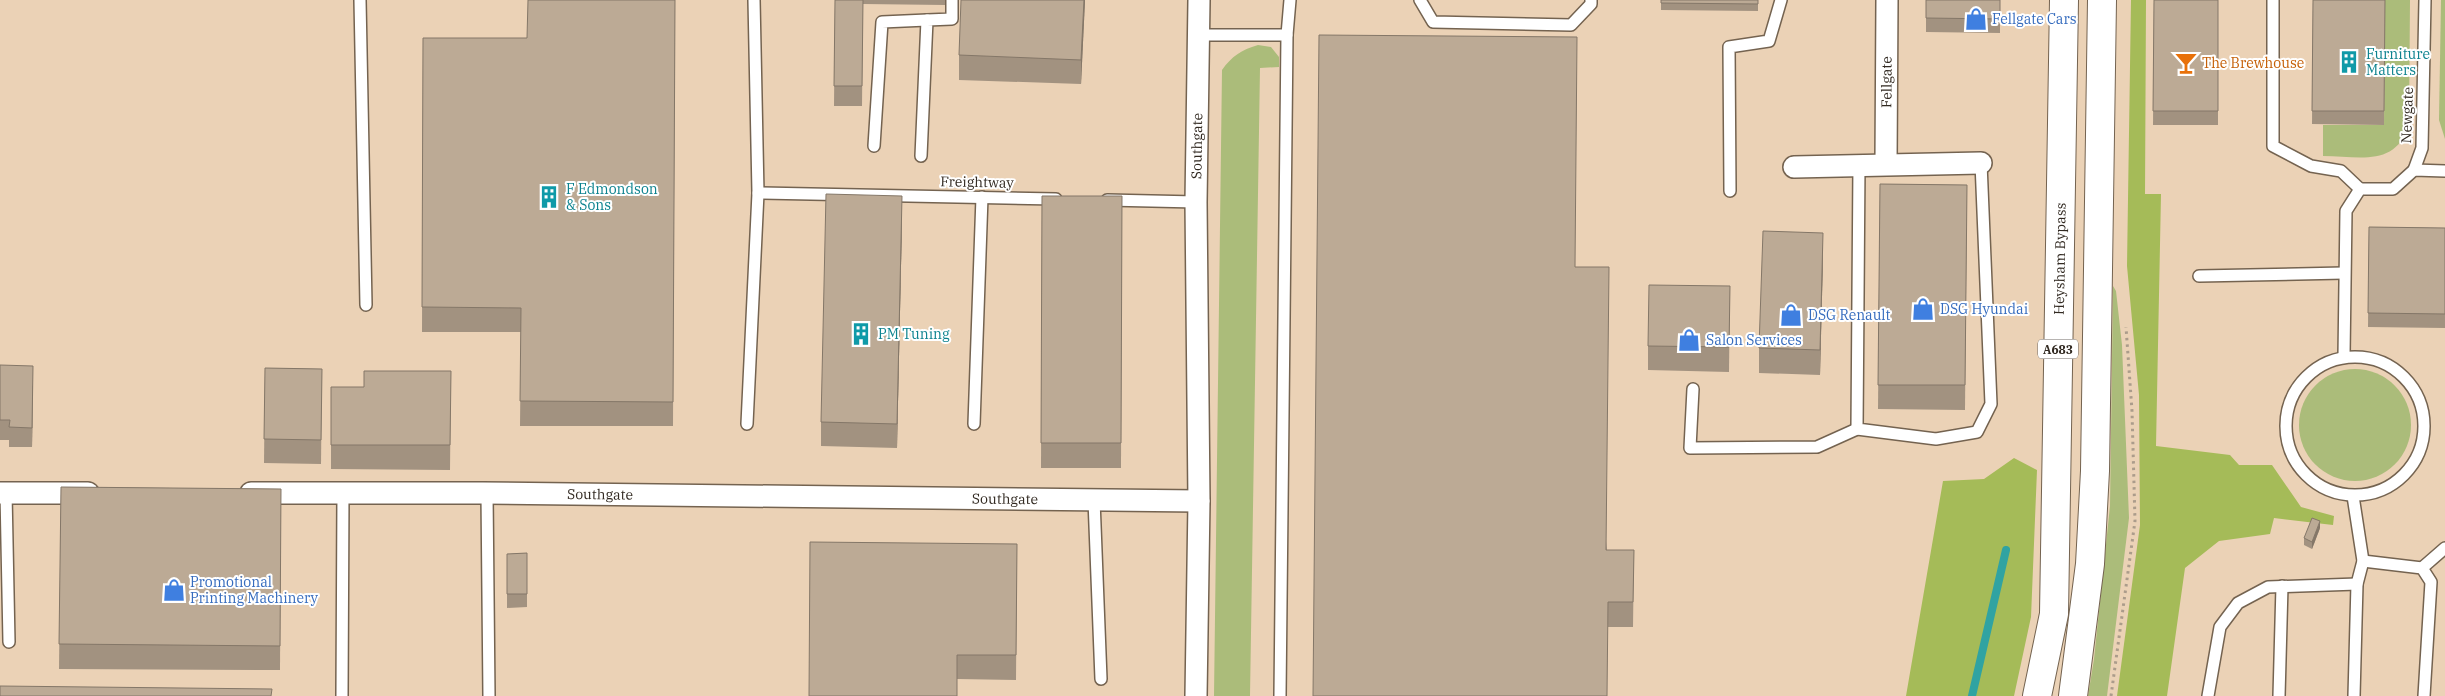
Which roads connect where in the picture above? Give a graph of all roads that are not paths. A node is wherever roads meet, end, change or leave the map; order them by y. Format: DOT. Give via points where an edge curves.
graph roads {
  1 [pos="360,0"];
  2 [pos="754,0"];
  3 [pos="952,0"];
  4 [pos="1199,0"];
  5 [pos="1290,0"];
  6 [pos="1420,0"];
  7 [pos="1591,0"];
  8 [pos="1780,0"];
  9 [pos="1887,0"];
  10 [pos="2064,0"];
  11 [pos="2102,0"];
  12 [pos="2273,0"];
  13 [pos="2425,0"];
  14 [pos="926,20"];
  15 [pos="1199,35"];
  16 [pos="1287,35"];
  17 [pos="874,146"];
  18 [pos="920,156"];
  19 [pos="1981,162"];
  20 [pos="1886,163"];
  21 [pos="1859,164"];
  22 [pos="1794,167"];
  23 [pos="2414,170"];
  24 [pos="2445,171"];
  25 [pos="2360,189"];
  26 [pos="1730,191"];
  27 [pos="758,193"];
  28 [pos="982,197"];
  29 [pos="1069,199"];
  30 [pos="1098,200"];
  31 [pos="1196,202"];
  32 [pos="2344,273"];
  33 [pos="2199,276"];
  34 [pos="366,304"];
  35 [pos="2344,356"];
  36 [pos="1692,389"];
  37 [pos="747,424"];
  38 [pos="974,424"];
  39 [pos="1857,429"];
  40 [pos="3,493"];
  41 [pos="105,493"];
  42 [pos="234,493"];
  43 [pos="343,493"];
  44 [pos="487,493"];
  45 [pos="2353,496"];
  46 [pos="1094,500"];
  47 [pos="1198,501"];
  48 [pos="2445,548"];
  49 [pos="2363,561"];
  50 [pos="2422,568"];
  51 [pos="2357,584"];
  52 [pos="2282,586"];
  53 [pos="9,642"];
  54 [pos="1101,679"];
  55 [pos="342,696"];
  56 [pos="489,696"];
  57 [pos="1196,696"];
  58 [pos="1280,696"];
  59 [pos="2037,696"];
  60 [pos="2073,696"];
  61 [pos="2208,696"];
  62 [pos="2279,696"];
  63 [pos="2354,696"];
  64 [pos="2424,696"];
  1 -- 34 [label="lane"];
  2 -- 27 [label="lane"];
  3 -- 14 [label="lane" via="952,20"];
  4 -- 15 [label="street, Southgate"];
  5 -- 16 [label="lane"];
  6 -- 7 [label="lane" via="1433,22 1572,25"];
  8 -- 26 [label="lane" via="1769,41 1729,47"];
  9 -- 20 [label="street, Fellgate"];
  10 -- 59 [label="highway, Heysham Bypass / A683" via="2054,614"];
  11 -- 60 [label="highway, A683" via="2094,480 2090,564"];
  12 -- 25 [label="lane" via="2273,146 2311,166 2341,172"];
  13 -- 23 [label="lane, Newgate" via="2422,148"];
  14 -- 17 [label="lane" via="882,22"];
  14 -- 18 [label="lane"];
  15 -- 16 [label="lane"];
  15 -- 31 [label="street, Southgate"];
  16 -- 58 [label="lane"];
  19 -- 20 [label="street"];
  19 -- 39 [label="lane" via="1990,404 1976,432 1936,438"];
  20 -- 21 [label="street"];
  21 -- 22 [label="street"];
  21 -- 39 [label="lane"];
  23 -- 24 [label="lane"];
  23 -- 25 [label="lane" via="2393,189"];
  25 -- 32 [label="lane" via="2346,211"];
  27 -- 28 [label="lane, Freightway"];
  27 -- 37 [label="lane"];
  28 -- 29 [label="lane, Freightway"];
  28 -- 38 [label="lane"];
  30 -- 31 [label="lane"];
  31 -- 47 [label="street, Southgate"];
  32 -- 33 [label="lane"];
  32 -- 35 [label="lane"];
  35 -- 45 [label="lane" via="2322,364 2304,378 2291,397 2285,419 2286,442 2295,463 2311,481 2331,492"];
  35 -- 45 [label="lane" via="2368,357 2389,365 2407,380 2419,399 2424,421 2422,444 2413,465 2397,482 2376,493"];
  36 -- 39 [label="lane" via="1690,448 1817,447"];
  40 -- 41 [label="street"];
  40 -- 53 [label="lane"];
  42 -- 43 [label="street, Southgate"];
  43 -- 44 [label="street, Southgate"];
  43 -- 55 [label="lane"];
  44 -- 46 [label="street, Southgate"];
  44 -- 56 [label="lane"];
  45 -- 49 [label="lane"];
  46 -- 47 [label="street, Southgate"];
  46 -- 54 [label="lane"];
  47 -- 57 [label="street, Southgate"];
  48 -- 50 [label="lane"];
  49 -- 50 [label="lane"];
  49 -- 51 [label="lane"];
  50 -- 64 [label="lane" via="2431,582"];
  51 -- 52 [label="lane"];
  51 -- 63 [label="lane"];
  52 -- 61 [label="lane" via="2268,587 2238,603 2220,626"];
  52 -- 62 [label="lane"];
}
